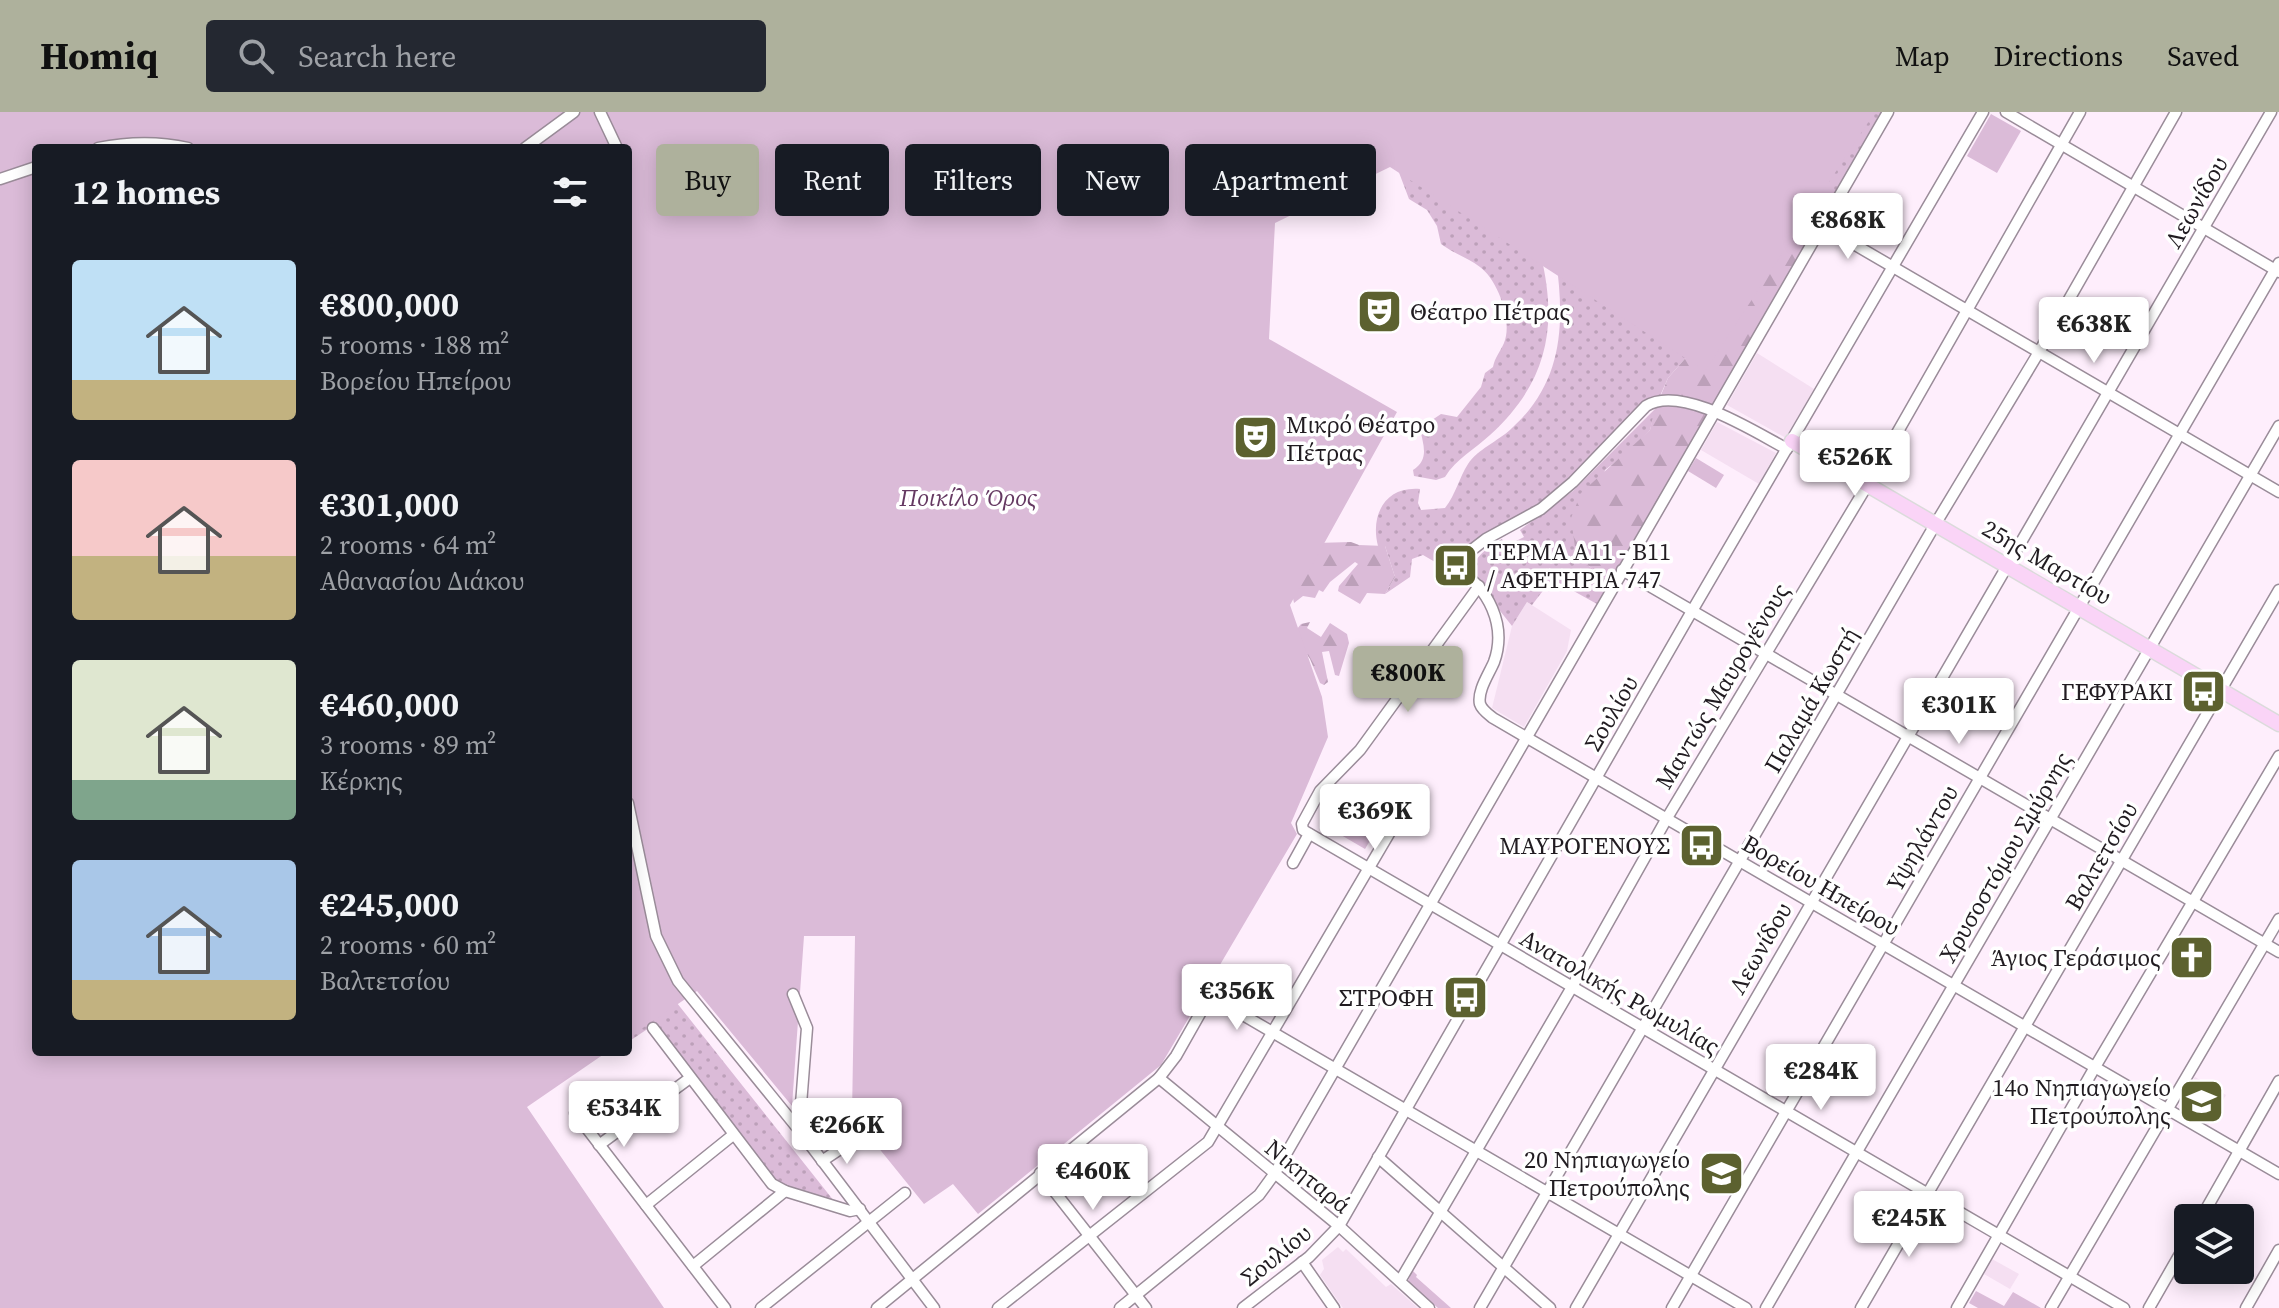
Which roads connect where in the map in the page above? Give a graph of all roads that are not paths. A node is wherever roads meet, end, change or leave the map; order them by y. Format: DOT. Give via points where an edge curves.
graph roads {
  1 [pos="574,112"];
  2 [pos="600,112"];
  3 [pos="1888,112"];
  4 [pos="1983,112"];
  5 [pos="2006,112"];
  6 [pos="2080,112"];
  7 [pos="2176,112"];
  8 [pos="2271,112"];
  9 [pos="116,144"];
  10 [pos="163,144"];
  11 [pos="530,144"];
  12 [pos="615,144"];
  13 [pos="2061,144"];
  14 [pos="32,168"];
  15 [pos="0,179"];
  16 [pos="2133,187"];
  17 [pos="1821,225"];
  18 [pos="2204,229"];
  19 [pos="1892,267"];
  20 [pos="2278,268"];
  21 [pos="1966,310"];
  22 [pos="2039,352"];
  23 [pos="2109,393"];
  24 [pos="1713,412"];
  25 [pos="2279,426"];
  26 [pos="2179,434"];
  27 [pos="1790,445"];
  28 [pos="2251,475"];
  29 [pos="1868,484"];
  30 [pos="2279,492"];
  31 [pos="1936,523"];
  32 [pos="2007,565"];
  33 [pos="1622,570"];
  34 [pos="1479,586"];
  35 [pos="2279,590"];
  36 [pos="2080,607"];
  37 [pos="1692,611"];
  38 [pos="2151,648"];
  39 [pos="1765,653"];
  40 [pos="2221,690"];
  41 [pos="1837,695"];
  42 [pos="2279,724"];
  43 [pos="1527,736"];
  44 [pos="1908,736"];
  45 [pos="2279,756"];
  46 [pos="1598,778"];
  47 [pos="1980,778"];
  48 [pos="1667,818"];
  49 [pos="2050,819"];
  50 [pos="632,822"];
  51 [pos="1306,832"];
  52 [pos="1390,832"];
  53 [pos="1741,861"];
  54 [pos="2121,861"];
  55 [pos="1293,863"];
  56 [pos="1369,867"];
  57 [pos="1810,902"];
  58 [pos="2192,902"];
  59 [pos="1429,904"];
  60 [pos="2279,919"];
  61 [pos="1883,944"];
  62 [pos="2265,944"];
  63 [pos="1501,946"];
  64 [pos="2279,952"];
  65 [pos="1953,985"];
  66 [pos="1572,987"];
  67 [pos="793,994"];
  68 [pos="2024,1026"];
  69 [pos="653,1028"];
  70 [pos="1643,1028"];
  71 [pos="1271,1033"];
  72 [pos="2095,1067"];
  73 [pos="1334,1069"];
  74 [pos="1714,1069"];
  75 [pos="690,1078"];
  76 [pos="1159,1078"];
  77 [pos="2279,1081"];
  78 [pos="2169,1110"];
  79 [pos="1406,1111"];
  80 [pos="1785,1111"];
  81 [pos="575,1113"];
  82 [pos="1218,1129"];
  83 [pos="799,1130"];
  84 [pos="733,1135"];
  85 [pos="855,1139"];
  86 [pos="599,1145"];
  87 [pos="2239,1151"];
  88 [pos="1475,1152"];
  89 [pos="1857,1152"];
  90 [pos="1378,1157"];
  91 [pos="822,1161"];
  92 [pos="1040,1173"];
  93 [pos="1275,1173"];
  94 [pos="2279,1174"];
  95 [pos="785,1191"];
  96 [pos="905,1193"];
  97 [pos="1546,1193"];
  98 [pos="1928,1194"];
  99 [pos="2209,1204"];
  100 [pos="646,1205"];
  101 [pos="860,1209"];
  102 [pos="1440,1211"];
  103 [pos="870,1221"];
  104 [pos="1339,1226"];
  105 [pos="1618,1234"];
  106 [pos="1999,1235"];
  107 [pos="1089,1236"];
  108 [pos="2279,1250"];
  109 [pos="1302,1262"];
  110 [pos="2174,1264"];
  111 [pos="693,1266"];
  112 [pos="1504,1267"];
  113 [pos="1690,1275"];
  114 [pos="2069,1276"];
  115 [pos="913,1279"];
  116 [pos="1400,1281"];
  117 [pos="1137,1295"];
  118 [pos="725,1308"];
  119 [pos="761,1308"];
  120 [pos="877,1308"];
  121 [pos="934,1308"];
  122 [pos="998,1308"];
  123 [pos="1120,1308"];
  124 [pos="1146,1308"];
  125 [pos="1243,1308"];
  126 [pos="1334,1308"];
  127 [pos="1429,1308"];
  128 [pos="1480,1308"];
  129 [pos="1550,1308"];
  130 [pos="1576,1308"];
  131 [pos="1672,1308"];
  132 [pos="1746,1308"];
  133 [pos="1766,1308"];
  134 [pos="1861,1308"];
  135 [pos="1957,1308"];
  136 [pos="2051,1308"];
  137 [pos="2124,1308"];
  138 [pos="2149,1308"];
  139 [pos="2246,1308"];
  1 -- 11 [label="street"];
  2 -- 12 [label="street"];
  3 -- 17 [label="street"];
  4 -- 19 [label="street, Σουλίου"];
  5 -- 13 [label="street"];
  6 -- 13 [label="street, Μαντώς Μαυρογένους"];
  7 -- 16 [label="street, Παλαμά Κωστή"];
  8 -- 18 [label="street, Λεωνίδου"];
  9 -- 10 [label="street"];
  13 -- 16 [label="street"];
  13 -- 21 [label="street, Μαντώς Μαυρογένους"];
  14 -- 15 [label="street"];
  16 -- 18 [label="street"];
  16 -- 22 [label="street, Παλαμά Κωστή"];
  17 -- 19 [label="street"];
  17 -- 24 [label="street"];
  18 -- 20 [label="street"];
  18 -- 23 [label="street, Λεωνίδου"];
  19 -- 21 [label="street"];
  19 -- 27 [label="street, Σουλίου"];
  20 -- 26 [label="street, Υψηλάντου"];
  21 -- 22 [label="street"];
  21 -- 29 [label="street, Μαντώς Μαυρογένους"];
  22 -- 23 [label="street"];
  22 -- 31 [label="street, Παλαμά Κωστή"];
  23 -- 26 [label="street"];
  23 -- 32 [label="street, Λεωνίδου"];
  24 -- 27 [label="street"];
  24 -- 33 [label="street"];
  24 -- 34 [label="street, Βορείου Ηπείρου" via="1669,399 1646,406 1566,489 1473,549 1456,569"];
  25 -- 28 [label="street, Χρυσοστόμου Σμύρνης"];
  26 -- 28 [label="street"];
  26 -- 36 [label="street, Υψηλάντου"];
  27 -- 29 [label="main road, 25ης Μαρτίου"];
  27 -- 37 [label="street, Σουλίου"];
  28 -- 30 [label="street"];
  28 -- 38 [label="street, Χρυσοστόμου Σμύρνης"];
  29 -- 31 [label="main road, 25ης Μαρτίου"];
  29 -- 39 [label="street, Μαντώς Μαυρογένους"];
  31 -- 32 [label="main road, 25ης Μαρτίου"];
  31 -- 41 [label="street, Παλαμά Κωστή"];
  32 -- 36 [label="main road, 25ης Μαρτίου"];
  32 -- 44 [label="street, Λεωνίδου"];
  33 -- 37 [label="street"];
  33 -- 43 [label="street"];
  34 -- 43 [label="street, Βορείου Ηπείρου" via="1498,635 1479,702 1493,718"];
  34 -- 51 [label="street" via="1360,750 1320,791 1302,824"];
  35 -- 40 [label="street, Βαλτετσίου"];
  36 -- 38 [label="main road, 25ης Μαρτίου"];
  36 -- 47 [label="street, Υψηλάντου"];
  37 -- 39 [label="street"];
  37 -- 46 [label="street, Σουλίου"];
  38 -- 40 [label="main road, 25ης Μαρτίου"];
  38 -- 49 [label="street, Χρυσοστόμου Σμύρνης"];
  39 -- 41 [label="street"];
  39 -- 48 [label="street, Μαντώς Μαυρογένους"];
  40 -- 42 [label="main road, 25ης Μαρτίου"];
  40 -- 54 [label="street, Βαλτετσίου"];
  41 -- 44 [label="street"];
  41 -- 53 [label="street, Παλαμά Κωστή"];
  43 -- 46 [label="street, Βορείου Ηπείρου"];
  43 -- 59 [label="street"];
  44 -- 47 [label="street"];
  44 -- 57 [label="street, Λεωνίδου"];
  45 -- 58 [label="street"];
  46 -- 48 [label="street, Βορείου Ηπείρου"];
  46 -- 63 [label="street, Σουλίου"];
  47 -- 49 [label="street"];
  47 -- 61 [label="street, Υψηλάντου"];
  48 -- 53 [label="street, Βορείου Ηπείρου"];
  48 -- 66 [label="street, Μαντώς Μαυρογένους"];
  49 -- 54 [label="street"];
  49 -- 65 [label="street, Χρυσοστόμου Σμύρνης"];
  50 -- 83 [label="street" via="656,936 678,981"];
  51 -- 55 [label="street"];
  51 -- 56 [label="street, Ανατολικής Ρωμυλίας"];
  52 -- 56 [label="street"];
  53 -- 57 [label="street, Βορείου Ηπείρου"];
  53 -- 70 [label="street, Παλαμά Κωστή"];
  54 -- 58 [label="street"];
  54 -- 68 [label="street, Βαλτετσίου"];
  56 -- 59 [label="street, Ανατολικής Ρωμυλίας"];
  56 -- 71 [label="street"];
  57 -- 61 [label="street, Βορείου Ηπείρου"];
  57 -- 74 [label="street, Λεωνίδου"];
  58 -- 62 [label="street"];
  58 -- 72 [label="street"];
  59 -- 63 [label="street, Ανατολικής Ρωμυλίας"];
  59 -- 73 [label="street"];
  60 -- 62 [label="street"];
  61 -- 65 [label="street, Βορείου Ηπείρου"];
  61 -- 80 [label="street, Υψηλάντου"];
  62 -- 64 [label="street"];
  62 -- 78 [label="street"];
  63 -- 66 [label="street, Ανατολικής Ρωμυλίας"];
  63 -- 79 [label="street, Σουλίου"];
  65 -- 68 [label="street, Βορείου Ηπείρου"];
  65 -- 89 [label="street, Χρυσοστόμου Σμύρνης"];
  66 -- 70 [label="street, Ανατολικής Ρωμυλίας"];
  66 -- 88 [label="street, Μαντώς Μαυρογένους"];
  67 -- 83 [label="street" via="807,1028"];
  68 -- 72 [label="street, Βορείου Ηπείρου"];
  68 -- 98 [label="street, Βαλτετσίου"];
  69 -- 75 [label="street"];
  70 -- 74 [label="street, Ανατολικής Ρωμυλίας"];
  70 -- 97 [label="street, Παλαμά Κωστή"];
  71 -- 73 [label="street"];
  71 -- 76 [label="street" via="1219,1001 1206,1003"];
  71 -- 82 [label="street"];
  72 -- 78 [label="street, Βορείου Ηπείρου"];
  72 -- 106 [label="street"];
  73 -- 79 [label="street"];
  73 -- 93 [label="street"];
  74 -- 80 [label="street, Ανατολικής Ρωμυλίας"];
  74 -- 105 [label="street, Λεωνίδου"];
  75 -- 84 [label="street"];
  75 -- 86 [label="street"];
  76 -- 82 [label="street, Νικηταρά"];
  76 -- 92 [label="street"];
  77 -- 87 [label="street"];
  78 -- 87 [label="street, Βορείου Ηπείρου"];
  78 -- 114 [label="street"];
  79 -- 88 [label="street"];
  79 -- 90 [label="street, Σουλίου"];
  80 -- 89 [label="street, Ανατολικής Ρωμυλίας"];
  80 -- 113 [label="street, Υψηλάντου"];
  81 -- 86 [label="street"];
  82 -- 93 [label="street, Νικηταρά"];
  82 -- 107 [label="street"];
  83 -- 91 [label="street"];
  84 -- 95 [label="street" via="772,1184"];
  84 -- 100 [label="street"];
  85 -- 91 [label="street"];
  86 -- 100 [label="street"];
  87 -- 94 [label="street, Βορείου Ηπείρου"];
  87 -- 99 [label="street"];
  88 -- 97 [label="street"];
  88 -- 102 [label="street, Μαντώς Μαυρογένους"];
  89 -- 98 [label="street, Ανατολικής Ρωμυλίας"];
  89 -- 133 [label="street, Χρυσοστόμου Σμύρνης"];
  90 -- 102 [label="street"];
  90 -- 104 [label="street, Σουλίου"];
  91 -- 101 [label="street"];
  92 -- 107 [label="street"];
  92 -- 115 [label="street"];
  93 -- 104 [label="street, Νικηταρά"];
  93 -- 117 [label="street" via="1259,1195"];
  95 -- 101 [label="street" via="850,1211"];
  95 -- 111 [label="street"];
  96 -- 103 [label="street"];
  97 -- 105 [label="street"];
  97 -- 112 [label="street, Παλαμά Κωστή"];
  98 -- 106 [label="street, Ανατολικής Ρωμυλίας"];
  98 -- 134 [label="street, Βαλτετσίου"];
  100 -- 111 [label="street"];
  101 -- 103 [label="street"];
  102 -- 112 [label="street"];
  102 -- 116 [label="street, Μαντώς Μαυρογένους"];
  103 -- 115 [label="street"];
  103 -- 119 [label="street"];
  104 -- 109 [label="street, Σουλίου"];
  104 -- 116 [label="street, Νικηταρά"];
  105 -- 113 [label="street"];
  105 -- 130 [label="street, Λεωνίδου"];
  106 -- 114 [label="street, Ανατολικής Ρωμυλίας"];
  106 -- 135 [label="street"];
  107 -- 117 [label="street"];
  107 -- 122 [label="street"];
  108 -- 139 [label="street"];
  109 -- 125 [label="street, Σουλίου"];
  109 -- 126 [label="street"];
  110 -- 138 [label="street"];
  111 -- 118 [label="street"];
  112 -- 128 [label="street, Παλαμά Κωστή"];
  112 -- 129 [label="street"];
  113 -- 131 [label="street, Υψηλάντου"];
  113 -- 132 [label="street"];
  114 -- 136 [label="street"];
  114 -- 137 [label="street, Ανατολικής Ρωμυλίας"];
  115 -- 120 [label="street"];
  115 -- 121 [label="street"];
  116 -- 127 [label="street, Νικηταρά"];
  117 -- 123 [label="street"];
  117 -- 124 [label="street"];
}
